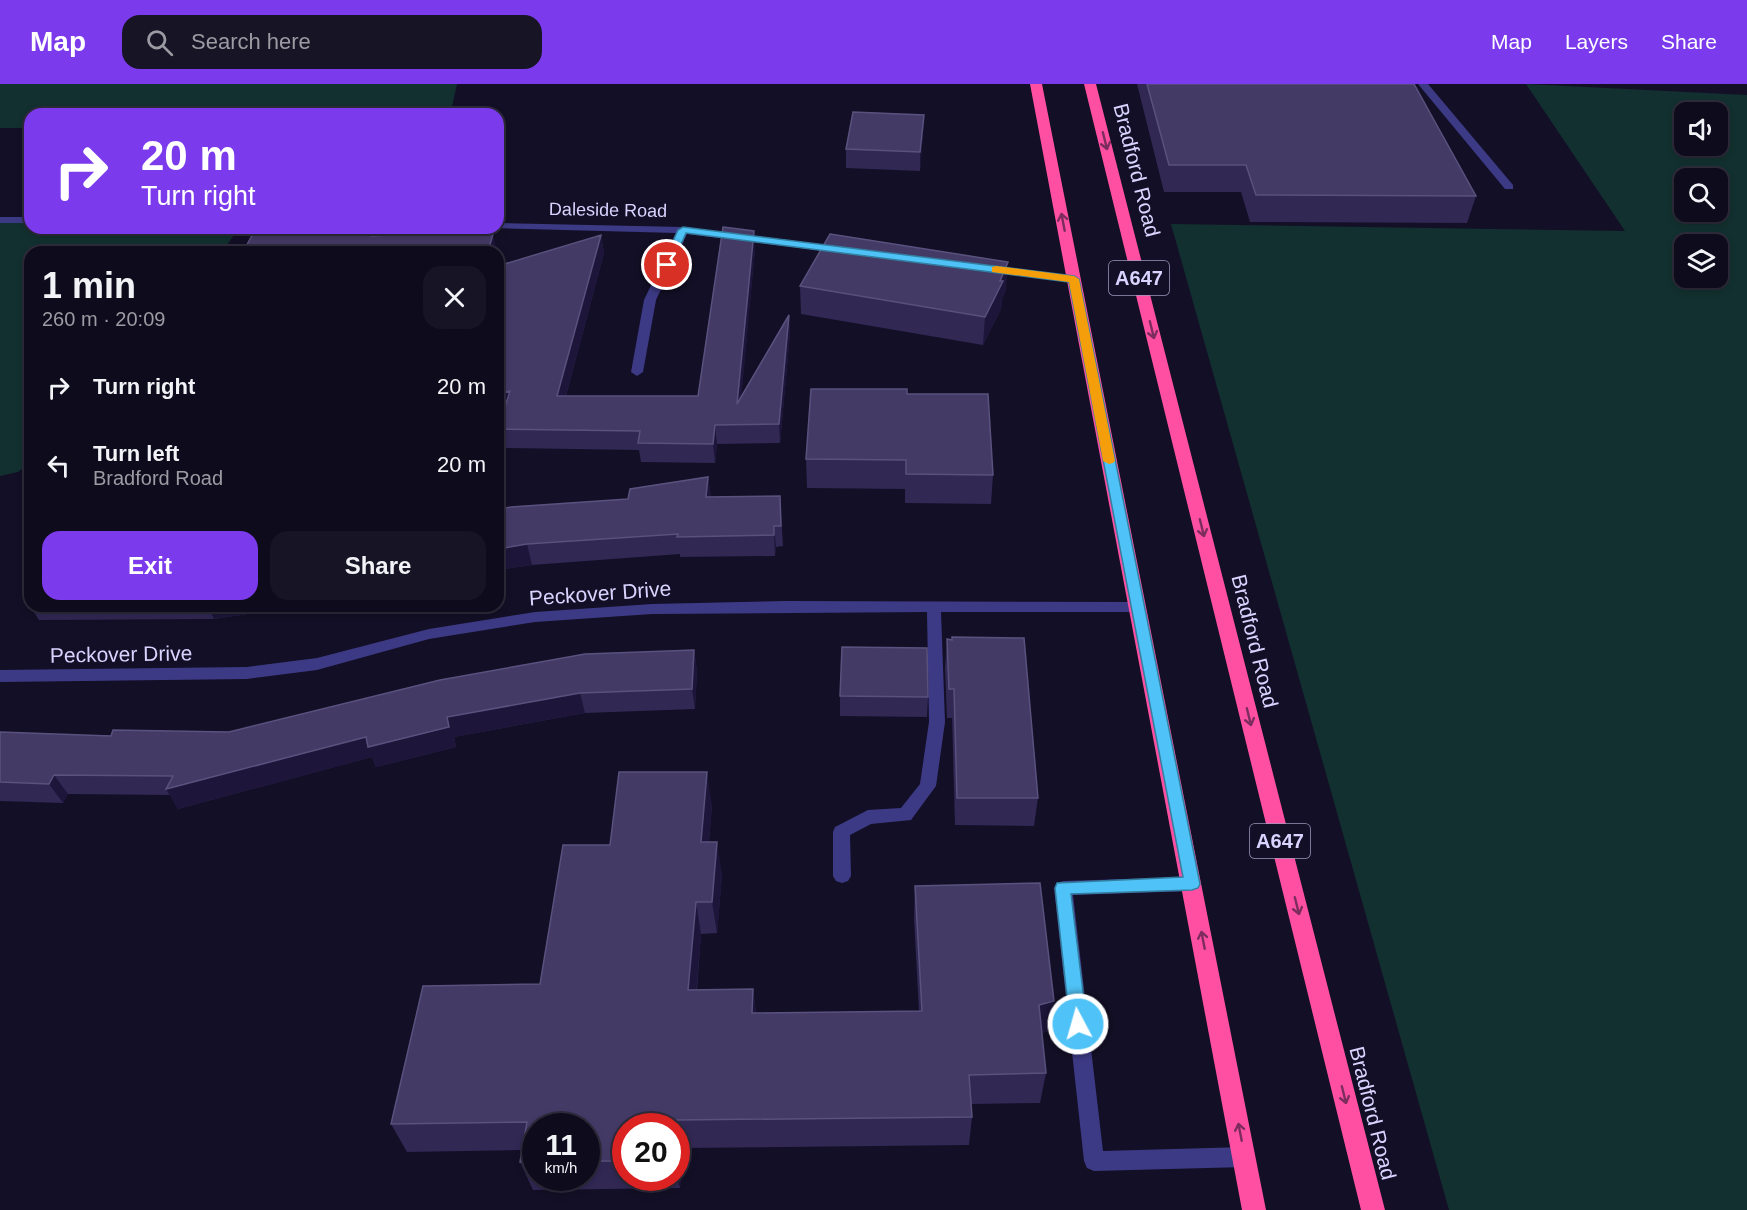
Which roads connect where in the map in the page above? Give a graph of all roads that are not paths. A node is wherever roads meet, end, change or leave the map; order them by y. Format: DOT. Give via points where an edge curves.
graph roads {
  1 [pos="1036,84"];
  2 [pos="1090,84"];
  3 [pos="1423,84"];
  4 [pos="1509,187"];
  5 [pos="0,220"];
  6 [pos="24,220"];
  7 [pos="504,226"];
  8 [pos="683,230"];
  9 [pos="857,252"];
  10 [pos="973,267"];
  11 [pos="1074,279"];
  12 [pos="637,372"];
  13 [pos="934,607"];
  14 [pos="1137,607"];
  15 [pos="0,676"];
  16 [pos="842,876"];
  17 [pos="1192,884"];
  18 [pos="1245,1157"];
  19 [pos="1254,1210"];
  20 [pos="1373,1210"];
  11 -- 1 [label="highway, one-way"];
  2 -- 20 [label="highway, Bradford Road / A647, one-way"];
  3 -- 4 [label="street"];
  5 -- 6 [label="street"];
  7 -- 8 [label="street, Daleside Road"];
  8 -- 9 [label="street, Daleside Road"];
  8 -- 12 [label="street" via="650,300"];
  10 -- 11 [label="street"];
  11 -- 14 [label="highway"];
  13 -- 14 [label="street, Peckover Drive"];
  13 -- 15 [label="street, Peckover Drive" via="663,609 535,617 429,634 317,664 247,674"];
  13 -- 16 [label="street" via="936,722 928,786 905,815 868,817 841,832"];
  14 -- 17 [label="highway"];
  18 -- 17 [label="highway, one-way"];
  17 -- 18 [label="street" via="1063,888 1094,1161"];
  18 -- 19 [label="highway"];
}
